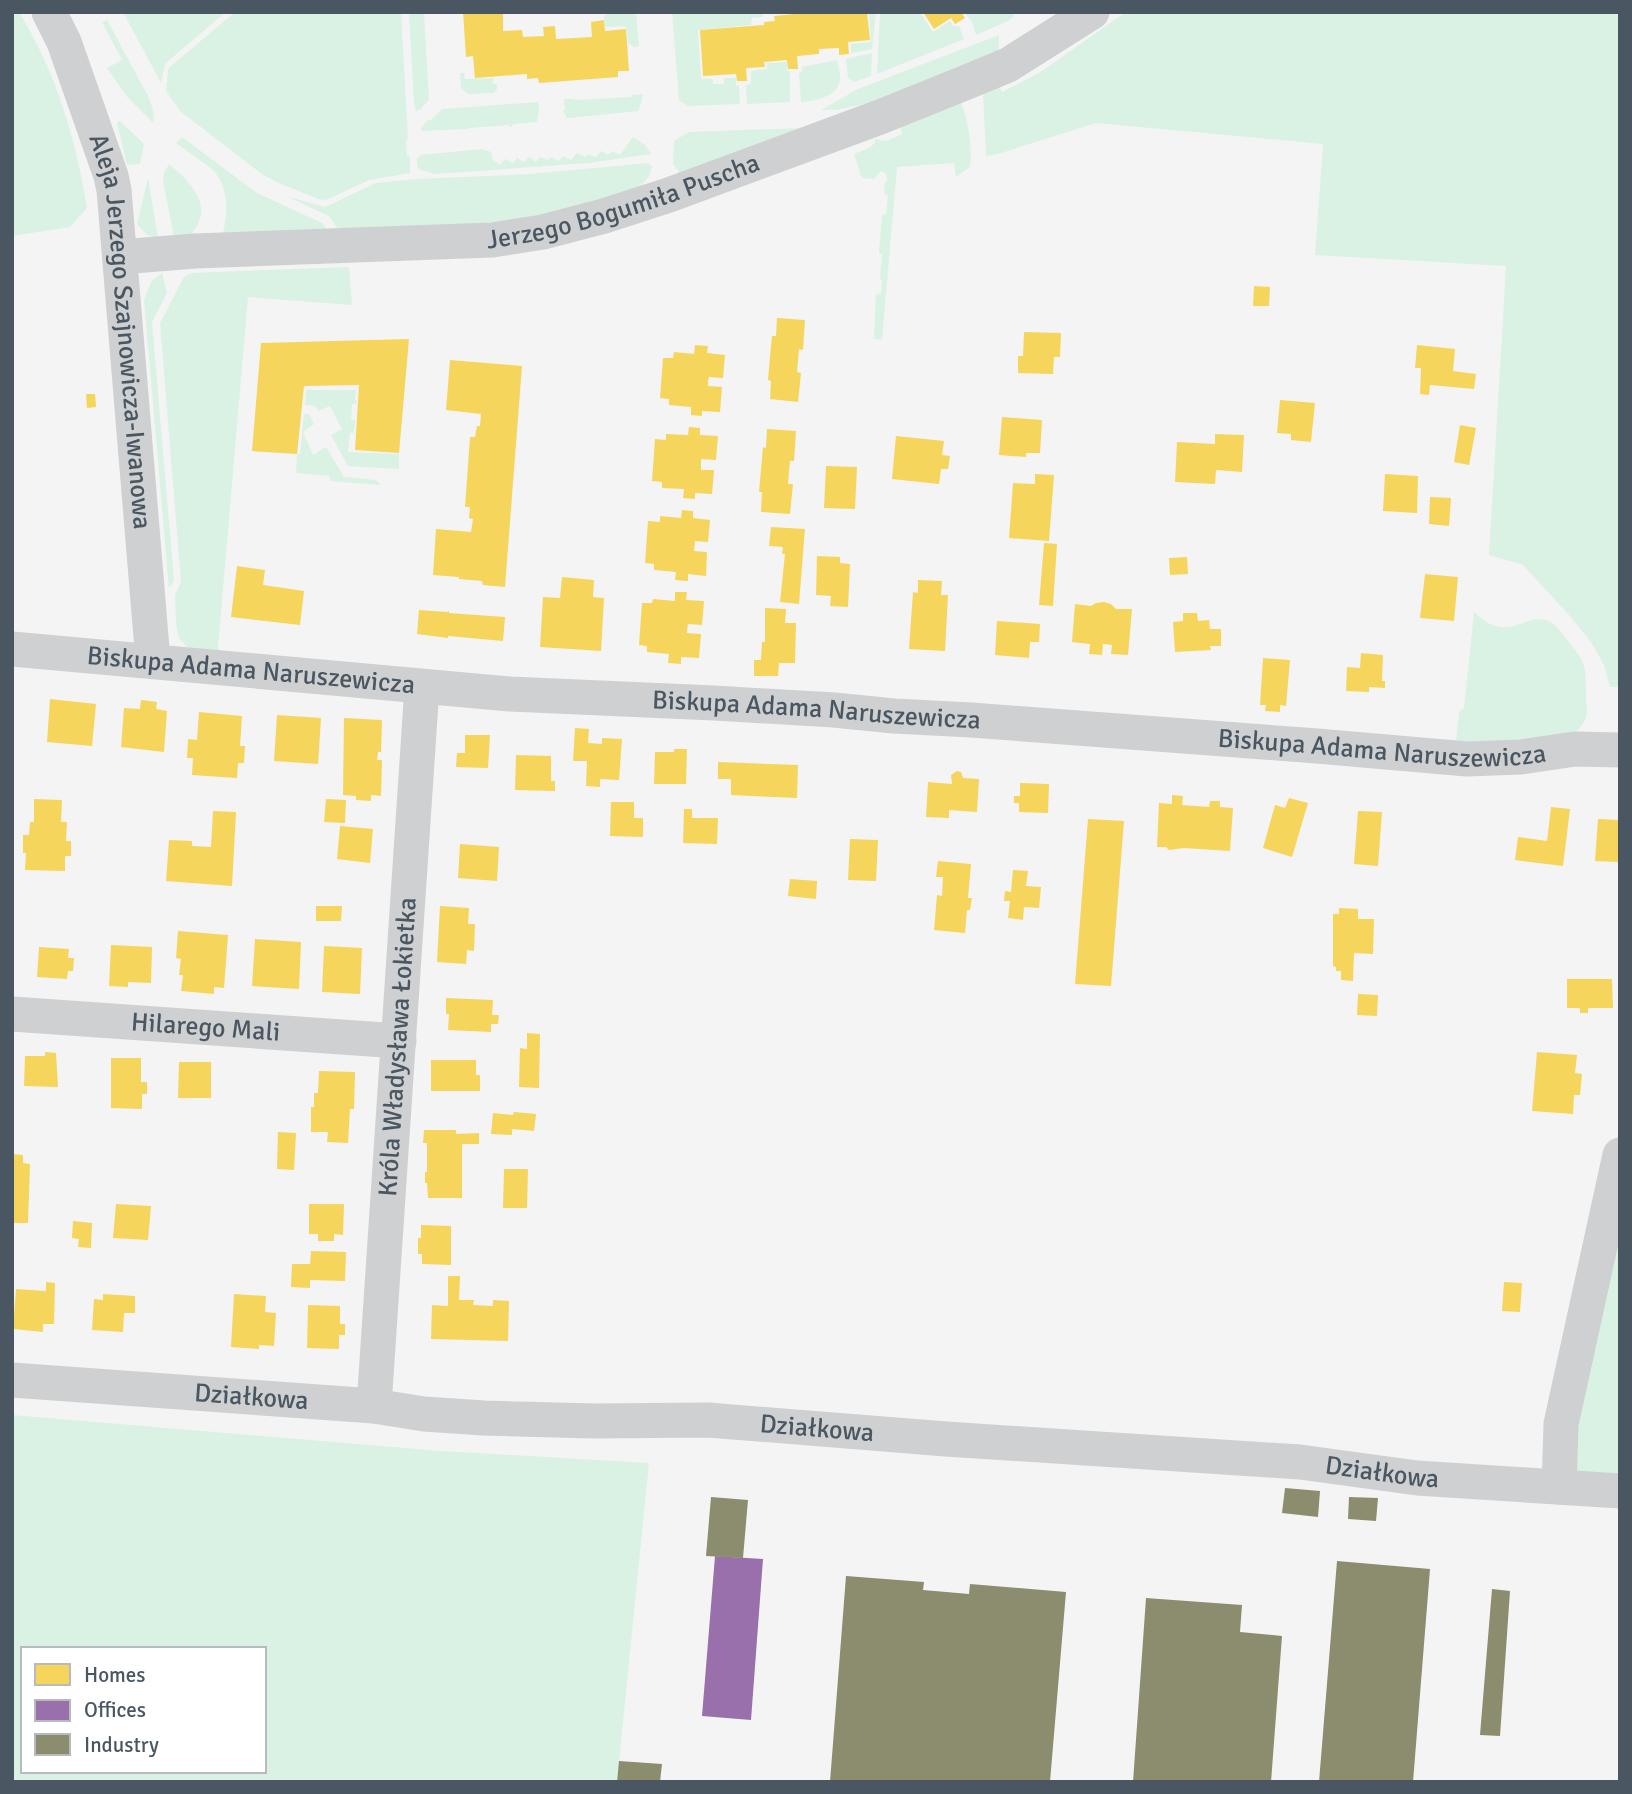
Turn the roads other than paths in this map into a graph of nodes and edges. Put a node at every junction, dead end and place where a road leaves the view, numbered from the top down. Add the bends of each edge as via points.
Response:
1 (49, 12) edge
2 (1092, 12) edge
3 (120, 257) junction
4 (12, 649) edge
5 (153, 661) junction
6 (422, 687) junction
7 (1620, 750) edge
8 (12, 1014) edge
9 (399, 1041) junction
10 (1620, 1155) edge
11 (12, 1380) edge
12 (374, 1406) junction
13 (1559, 1488) junction
14 (1620, 1491) edge

1 - 3 street, Aleja Jerzego Szajnowicza-Iwanowa via 111,176
2 - 3 street, Jerzego Bogumiła Puscha via 1008,65 892,112 669,195 543,232 492,240
3 - 5 street, Aleja Jerzego Szajnowicza-Iwanowa
4 - 5 street, Biskupa Adama Naruszewicza
5 - 6 street, Biskupa Adama Naruszewicza
6 - 7 street, Biskupa Adama Naruszewicza via 834,710 1467,759 1575,749
6 - 9 street, Króla Władysława Łokietka
8 - 9 street, Hilarego Mali
9 - 12 street, Króla Władysława Łokietka
10 - 13 street via 1561,1424
11 - 12 street, Działkowa
12 - 13 street, Działkowa via 484,1418 708,1420 1287,1461 1418,1478
13 - 14 street, Działkowa

